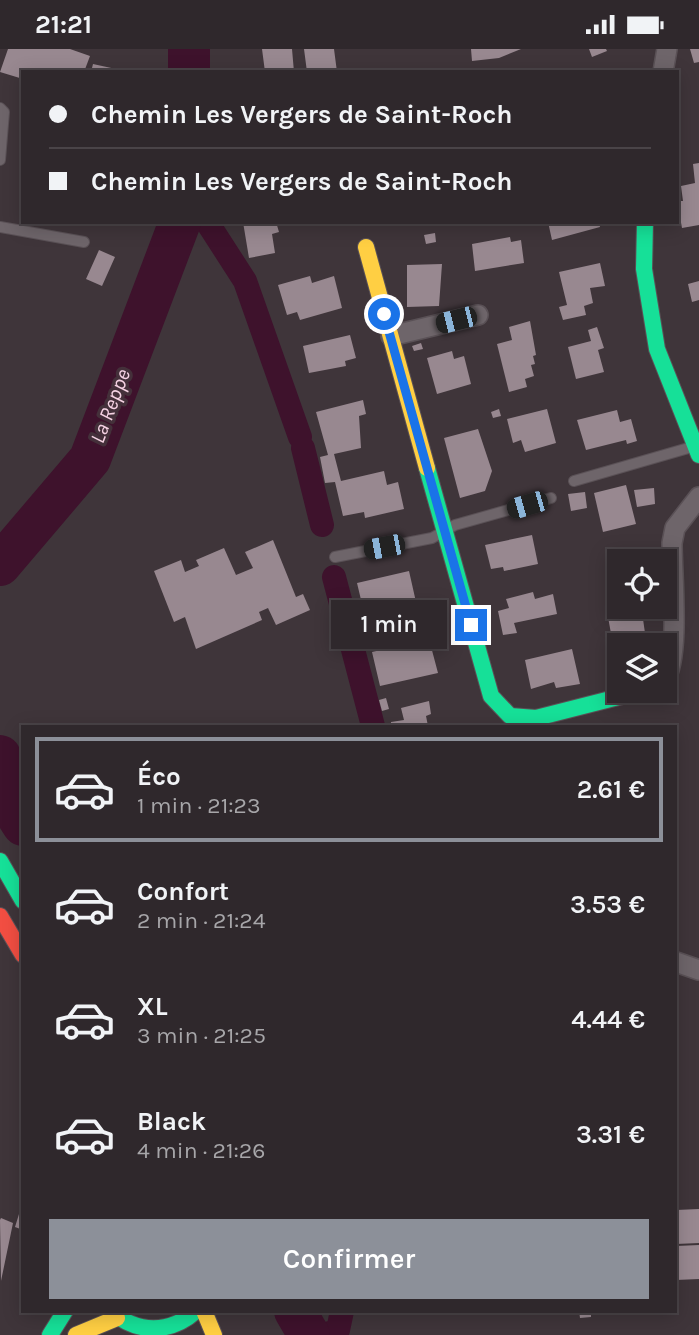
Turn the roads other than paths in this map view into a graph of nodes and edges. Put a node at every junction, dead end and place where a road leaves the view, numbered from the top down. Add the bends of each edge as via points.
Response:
1 (667, 49) edge
2 (663, 70) edge
3 (0, 108) edge
4 (0, 160) edge
5 (645, 224) edge
6 (0, 227) edge
7 (84, 242) dead end
8 (366, 247) dead end
9 (478, 315) dead end
10 (391, 336) junction
11 (697, 451) edge
12 (574, 481) dead end
13 (699, 497) edge
14 (551, 498) dead end
15 (444, 532) junction
16 (335, 557) dead end
17 (673, 633) edge
18 (607, 700) edge
19 (0, 861) edge
20 (21, 898) edge
21 (0, 916) edge
22 (21, 952) edge
23 (677, 962) edge
24 (699, 970) edge
25 (64, 1313) edge
26 (194, 1313) edge
27 (205, 1313) edge
28 (114, 1314) edge
29 (153, 1334) edge
30 (50, 1335) edge
31 (76, 1335) edge
32 (214, 1335) edge

1 - 2 street
3 - 4 lane via 4,112
5 - 11 street via 643,269 657,349
6 - 7 lane
8 - 10 street
9 - 10 street
10 - 15 street
11 - 12 lane
13 - 17 street via 684,513 673,536
14 - 15 lane
15 - 16 lane
15 - 18 street via 491,695 510,716 536,718
19 - 20 street
21 - 22 street
23 - 24 street
25 - 30 street
26 - 29 street via 182,1325
27 - 32 street
28 - 29 street via 127,1326
28 - 31 street

